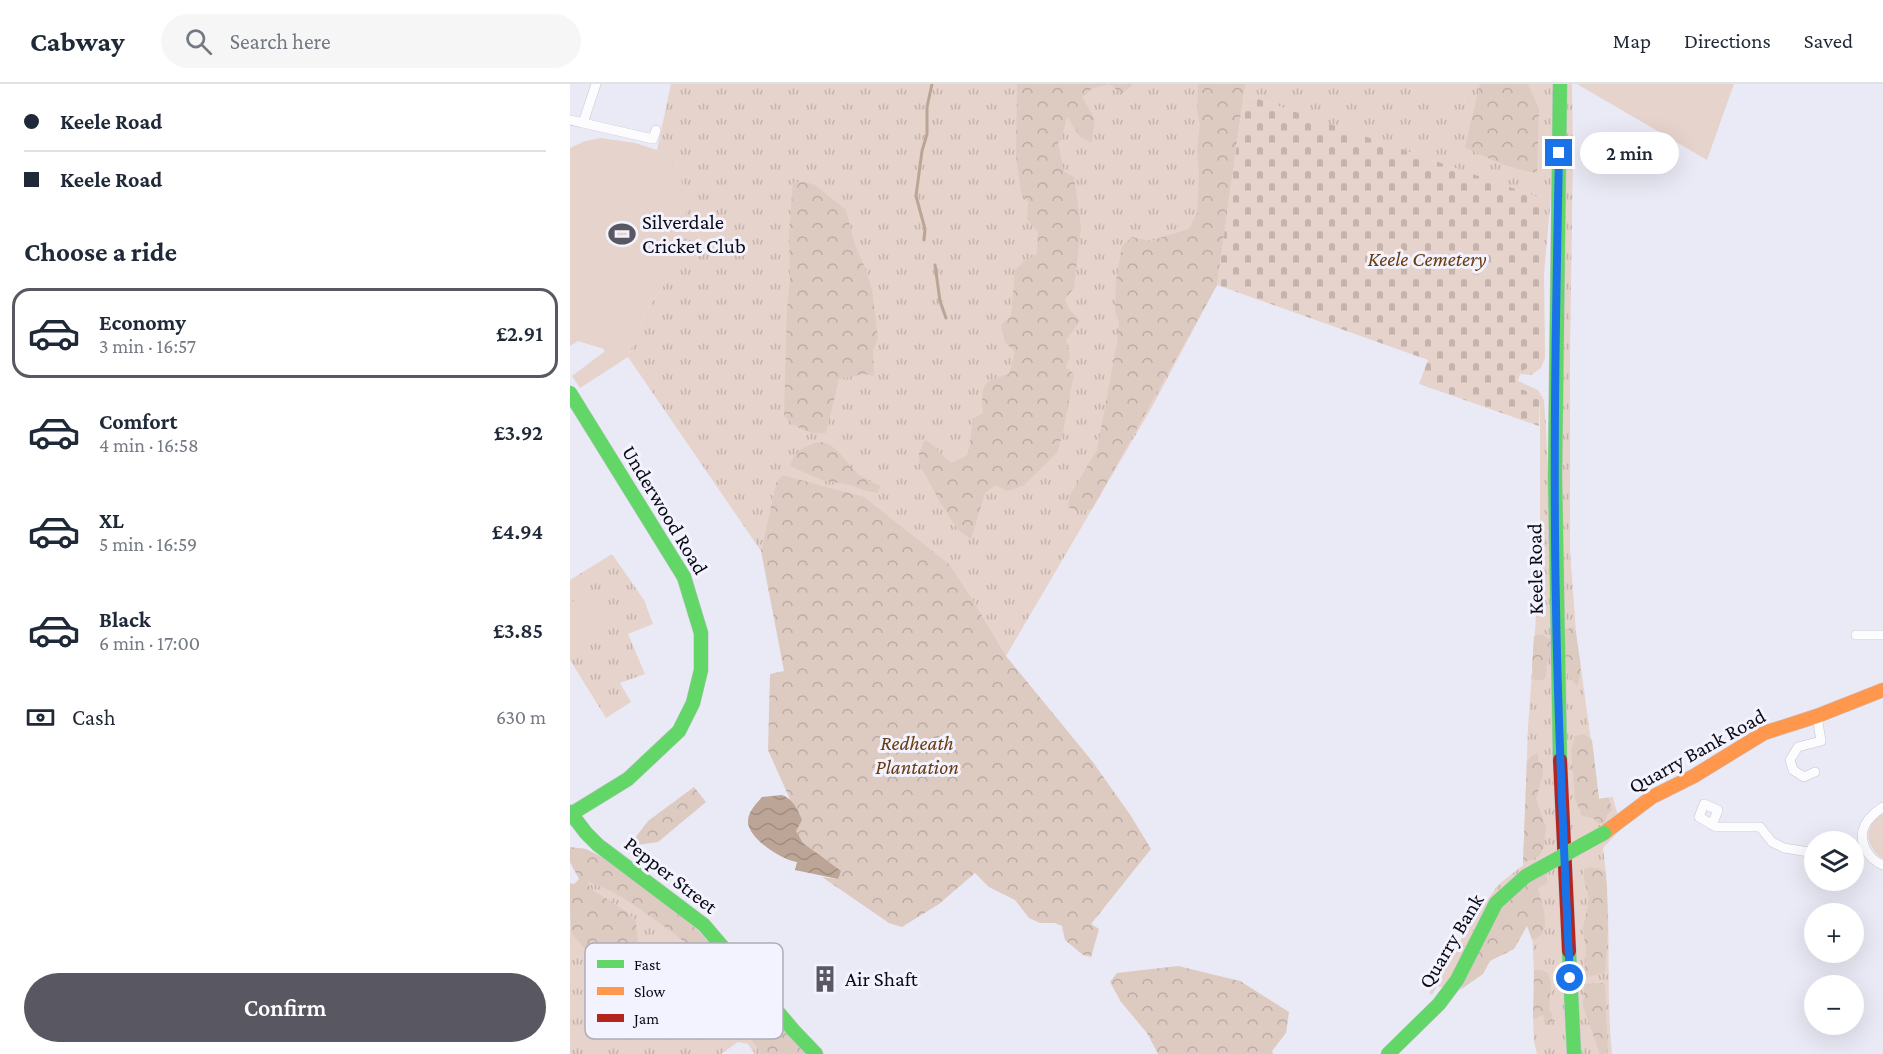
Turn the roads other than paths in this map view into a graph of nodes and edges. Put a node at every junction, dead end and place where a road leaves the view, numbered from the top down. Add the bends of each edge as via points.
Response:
1 (596, 84) edge
2 (1560, 84) edge
3 (570, 120) edge
4 (583, 123) junction
5 (656, 130) dead end
6 (570, 393) edge
7 (1856, 635) dead end
8 (1883, 635) edge
9 (1883, 690) edge
10 (1817, 716) junction
11 (1815, 772) dead end
12 (1883, 807) edge
13 (571, 813) edge
14 (1712, 825) dead end
15 (1863, 831) edge
16 (1864, 849) edge
17 (1804, 851) edge
18 (1883, 865) edge
19 (1526, 876) joint
20 (720, 943) edge
21 (783, 1016) edge
22 (816, 1054) edge
23 (1388, 1054) edge
24 (1574, 1054) edge

1 - 4 street
2 - 24 main road, Keele Road via 1556,608
3 - 4 street
4 - 5 street via 653,139
6 - 13 main road, Underwood Road via 684,577 701,633 701,670 693,703 679,731 628,779
7 - 8 street
9 - 10 main road, Quarry Bank Road
10 - 11 street via 1821,741 1798,747 1790,760 1793,770 1804,777
10 - 19 main road, Quarry Bank Road, bridge via 1764,733 1652,797 1604,833
12 - 15 street
13 - 20 main road, Pepper Street via 598,844 704,925
14 - 17 street via 1760,827 1772,842
16 - 18 street
19 - 23 main road, Quarry Bank via 1496,903 1457,980 1439,1004
21 - 22 main road, Pepper Street

